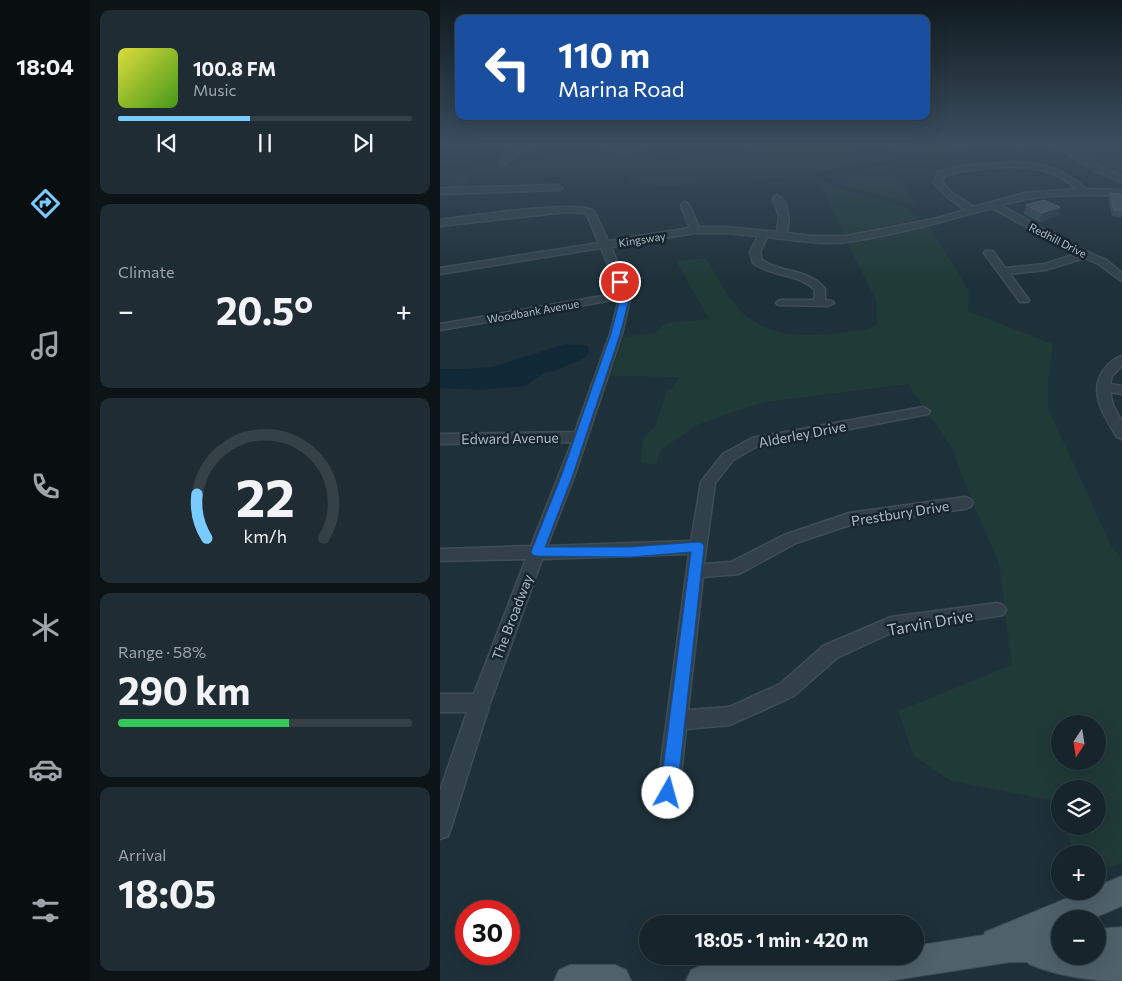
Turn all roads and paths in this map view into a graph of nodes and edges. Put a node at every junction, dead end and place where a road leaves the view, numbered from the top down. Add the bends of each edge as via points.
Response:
1 (946, 192) edge
2 (1070, 192) edge
3 (777, 198) dead end
4 (992, 204) junction
5 (685, 205) dead end
6 (973, 211) junction
7 (440, 223) edge
8 (695, 230) junction
9 (764, 234) junction
10 (781, 235) junction
11 (605, 245) junction
12 (989, 253) dead end
13 (1086, 254) junction
14 (440, 271) edge
15 (1002, 271) junction
16 (1122, 278) edge
17 (626, 295) junction
18 (1024, 300) dead end
19 (782, 303) dead end
20 (440, 327) edge
21 (1122, 360) edge
22 (1103, 387) junction
23 (1122, 390) edge
24 (923, 411) dead end
25 (1122, 434) edge
26 (580, 437) junction
27 (440, 439) edge
28 (965, 503) dead end
29 (698, 546) junction
30 (537, 552) junction
31 (440, 555) edge
32 (695, 570) junction
33 (997, 610) dead end
34 (440, 703) edge
35 (480, 703) junction
36 (677, 720) junction
37 (668, 793) dead end
38 (440, 828) edge
39 (1122, 891) edge
40 (1122, 942) edge
41 (1106, 943) edge
42 (1051, 945) edge
43 (1010, 947) junction
44 (978, 950) junction
45 (1122, 973) edge
46 (570, 981) edge
47 (615, 981) edge
48 (702, 981) edge

1 - 6 street
2 - 4 street, Kingsway via 1034,194
3 - 10 street via 785,218
4 - 6 street, Kingsway
4 - 13 street, Redhill Drive
5 - 8 street
6 - 10 street, Kingsway via 846,239
7 - 11 street via 577,209 589,211
8 - 9 street, Kingsway
8 - 11 street, Kingsway
9 - 10 street, Kingsway
9 - 19 street via 754,252 757,261 768,268 808,278 820,289 824,303
11 - 14 street, Kingsway
11 - 17 street
12 - 15 street
13 - 15 street via 1039,269
13 - 16 street, Redhill Drive
15 - 18 street
17 - 20 street, Woodbank Avenue
17 - 26 street, The Broadway via 616,334
21 - 22 street via 1110,367
22 - 23 street
22 - 25 street via 1107,408
24 - 29 street, Alderley Drive via 752,443 728,457 708,482
26 - 27 street, Edward Avenue
26 - 30 street, The Broadway
28 - 32 street, Prestbury Drive via 849,519 790,539 733,569
29 - 30 street via 630,552
29 - 32 street, Alderley Drive
30 - 31 street
30 - 35 street, The Broadway
32 - 36 street, Alderley Drive
33 - 36 street, Tarvin Drive via 891,625 830,652 788,690 730,716
34 - 35 street
35 - 38 street, The Broadway
36 - 37 street, Alderley Drive
39 - 44 main road
40 - 41 main road
42 - 43 main road
43 - 44 main road
43 - 45 main road via 1099,965
44 - 48 main road via 870,968
46 - 47 main road

